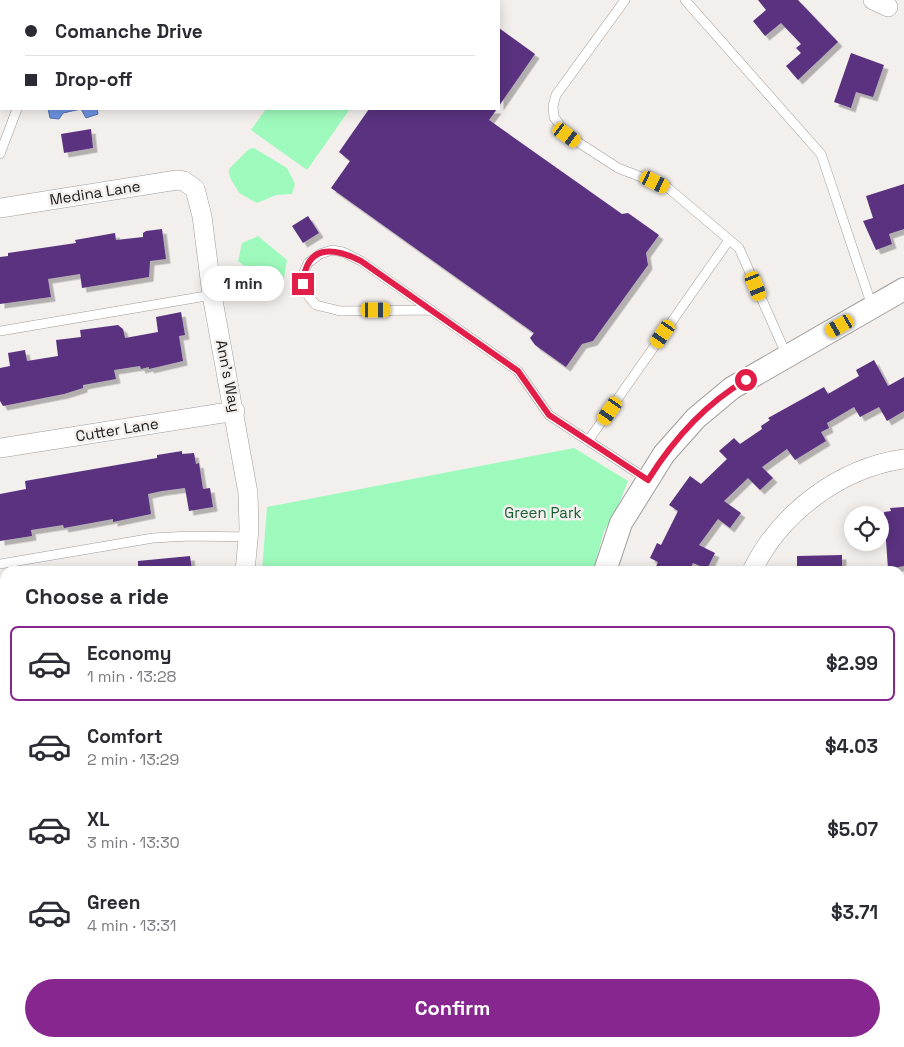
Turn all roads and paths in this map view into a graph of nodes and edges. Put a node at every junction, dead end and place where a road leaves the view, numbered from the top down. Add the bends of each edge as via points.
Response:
1 (625, 0) edge
2 (685, 0) edge
3 (17, 110) edge
4 (0, 154) edge
5 (190, 184) joint
6 (0, 208) edge
7 (729, 240) junction
8 (904, 289) edge
9 (212, 295) junction
10 (872, 307) junction
11 (431, 310) junction
12 (0, 330) edge
13 (787, 356) junction
14 (235, 411) junction
15 (588, 442) junction
16 (0, 448) edge
17 (904, 459) edge
18 (648, 480) junction
19 (248, 537) junction
20 (0, 564) edge
21 (245, 566) edge
22 (607, 566) edge
23 (755, 566) edge

1 - 7 lane via 556,95 554,117 559,127 576,142 618,168 667,187
2 - 10 lane via 821,154
3 - 4 lane
5 - 6 street, Medina Lane via 176,180
5 - 9 street, Ann's Way via 198,196
7 - 13 lane via 740,248
7 - 15 lane
8 - 10 street
9 - 12 lane
9 - 14 street, Ann's Way
10 - 13 street
11 - 11 lane via 343,252 332,250 320,254 308,263 304,272 303,284 309,297 326,309
11 - 15 lane via 518,371 549,415
13 - 18 street via 732,388 696,418 664,454
14 - 16 street, Cutter Lane
14 - 19 street, Ann's Way via 248,493
15 - 18 lane
17 - 23 street via 861,470 819,493 778,530
18 - 22 street via 621,523
19 - 20 lane via 153,538
19 - 21 street, Ann's Way

